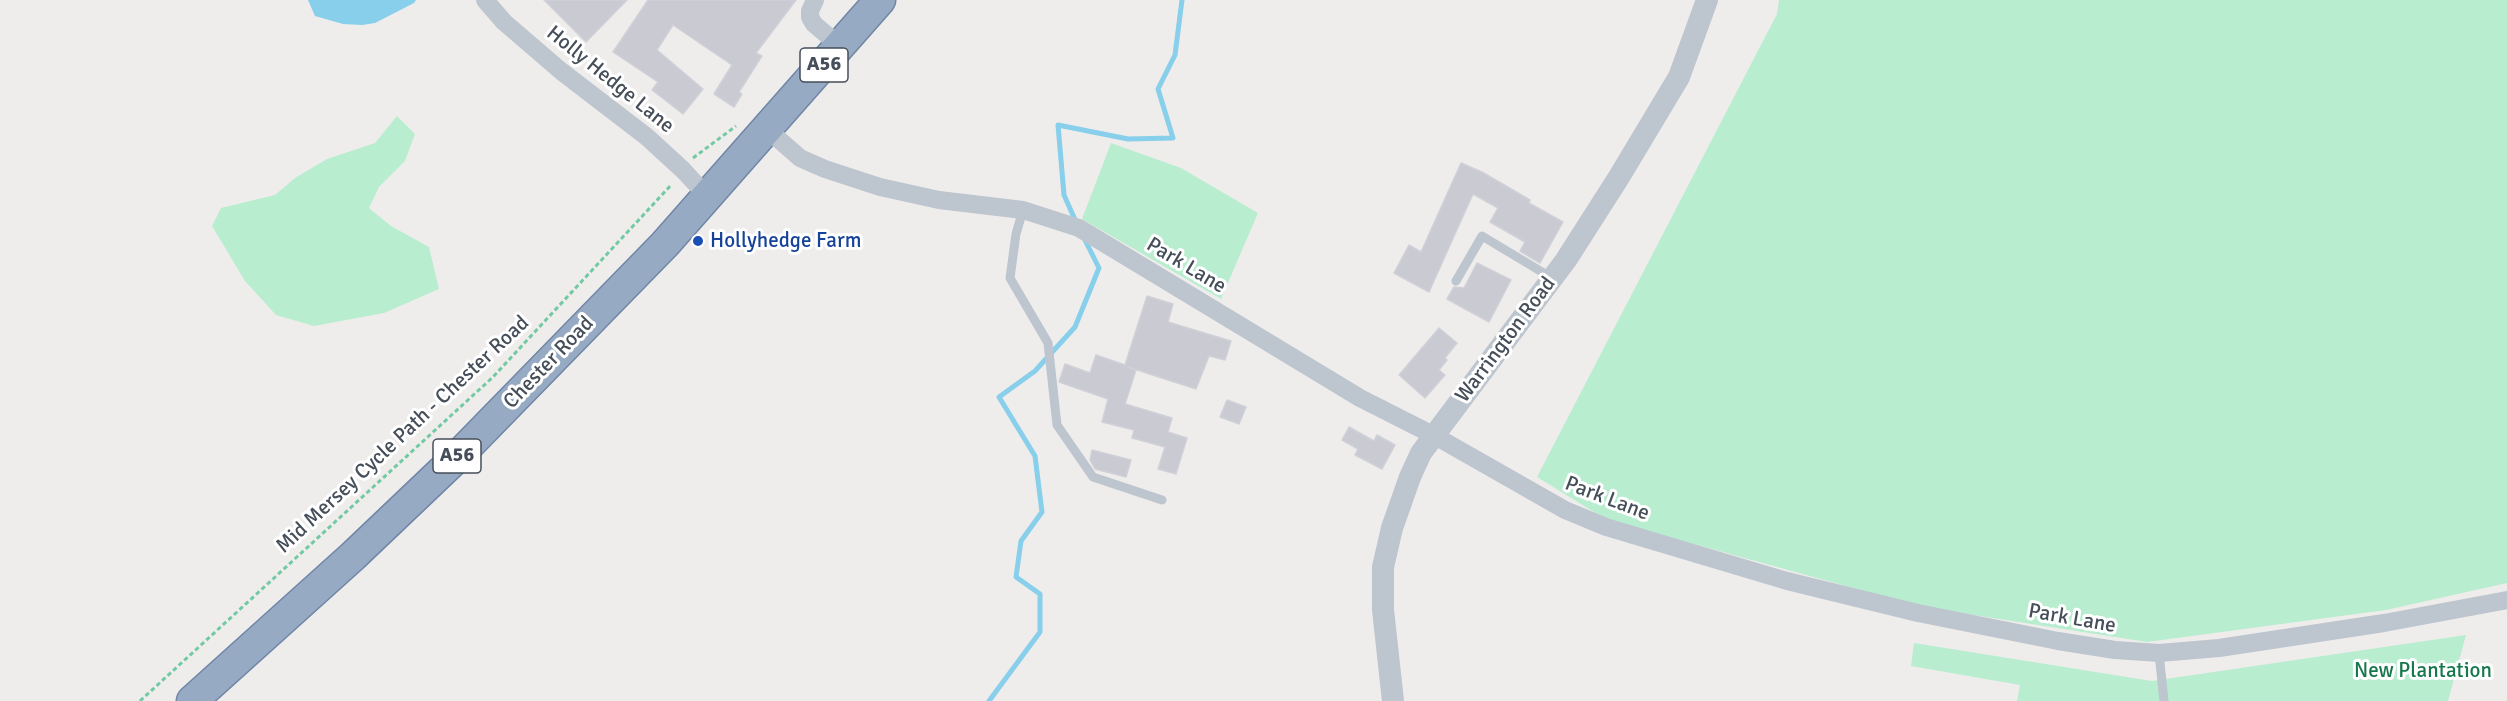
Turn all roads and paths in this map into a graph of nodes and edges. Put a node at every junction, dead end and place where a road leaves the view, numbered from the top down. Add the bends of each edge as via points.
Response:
1 (485, 0) edge
2 (815, 0) edge
3 (880, 0) edge
4 (1707, 0) edge
5 (840, 46) junction
6 (767, 129) junction
7 (675, 180) dead end
8 (707, 196) junction
9 (1023, 210) junction
10 (1552, 278) junction
11 (1456, 280) dead end
12 (1435, 436) junction
13 (1162, 500) dead end
14 (2507, 600) edge
15 (2159, 653) junction
16 (140, 701) edge
17 (192, 701) edge
18 (1394, 701) edge
19 (2164, 701) edge

1 - 8 street, Holly Hedge Lane via 504,22 561,71 647,137
2 - 5 street via 810,17
3 - 5 highway, Chester Road / A56
4 - 10 street, Warrington Road via 1679,77
5 - 6 highway, Chester Road / A56
6 - 8 highway, Chester Road / A56
6 - 9 street, Park Lane via 800,158 880,187 939,200
7 - 16 path, Mid Mersey Cycle Path - Chester Road via 493,377
8 - 17 highway, Chester Road / A56 via 456,458
9 - 12 street, Park Lane via 1079,228 1360,398
9 - 13 lane via 1011,278 1048,343 1057,425 1093,477
10 - 11 lane via 1482,236
10 - 12 street, Warrington Road
12 - 15 street, Park Lane via 1565,510 1606,527 1787,581 1918,613 2058,641
12 - 18 street, Warrington Road via 1421,453 1410,477 1383,567 1383,610
14 - 15 street, Park Lane via 2230,646
15 - 19 lane

